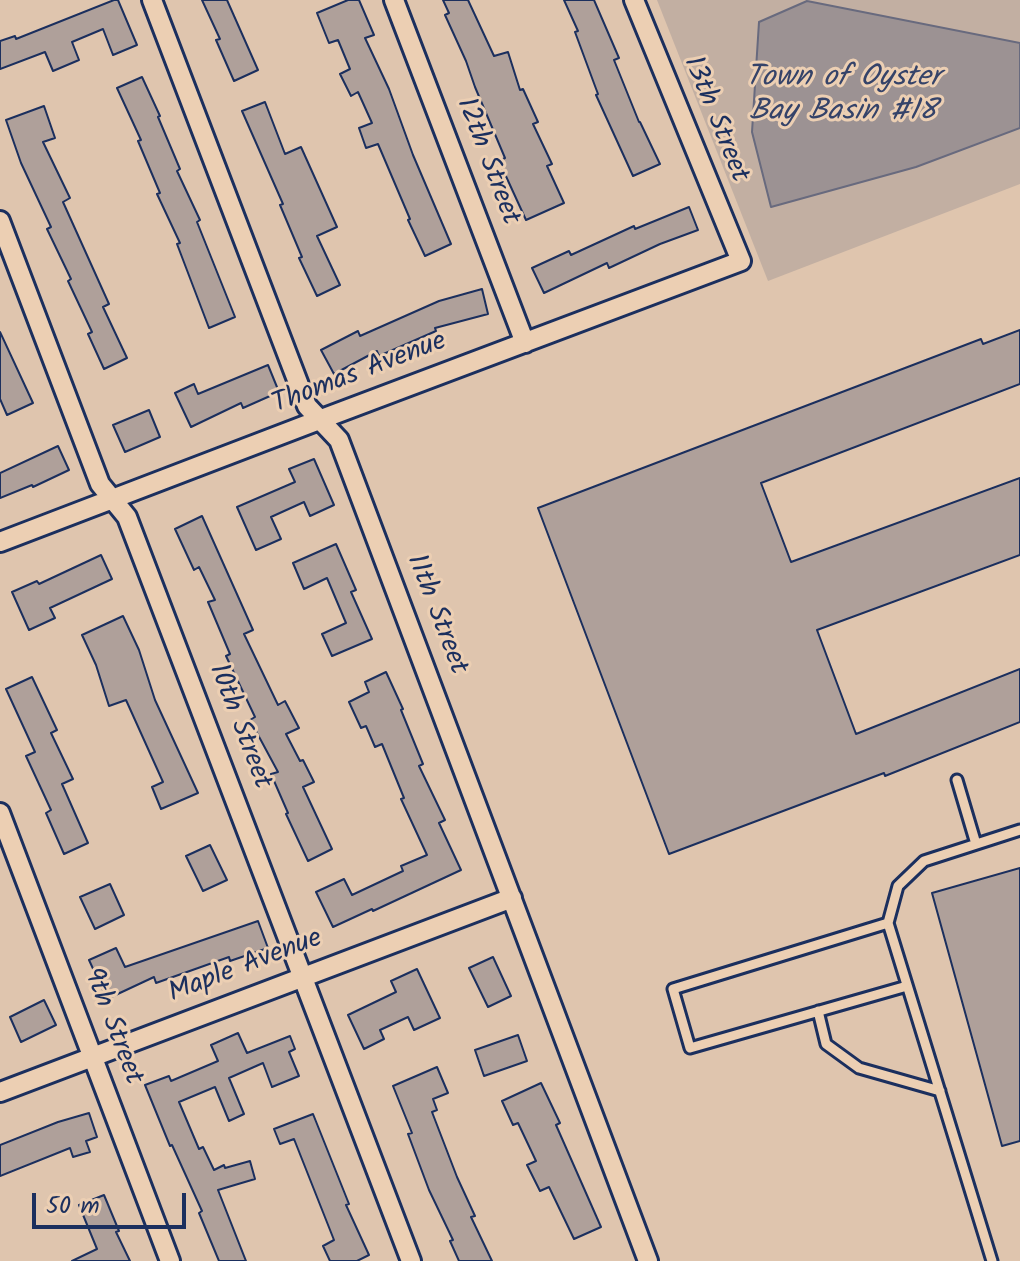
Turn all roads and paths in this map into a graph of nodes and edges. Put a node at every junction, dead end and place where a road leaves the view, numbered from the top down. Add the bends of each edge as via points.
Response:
1 (152, 0) edge
2 (394, 0) edge
3 (634, 0) edge
4 (0, 221) edge
5 (741, 261) joint
6 (525, 343) junction
7 (319, 420) junction
8 (112, 500) junction
9 (0, 542) edge
10 (957, 780) dead end
11 (0, 813) edge
12 (1020, 830) edge
13 (976, 844) junction
14 (512, 898) junction
15 (888, 923) junction
16 (303, 976) junction
17 (907, 986) junction
18 (818, 1011) junction
19 (92, 1056) junction
20 (940, 1091) junction
21 (0, 1092) edge
22 (170, 1261) edge
23 (411, 1261) edge
24 (648, 1261) edge
25 (992, 1261) edge

1 - 7 street, 11th Street via 307,406
2 - 6 street, 12th Street
3 - 5 street, 13th Street
4 - 8 street, 10th Street via 100,484
5 - 6 street, Thomas Avenue
6 - 7 street, Thomas Avenue
7 - 8 street, Thomas Avenue
7 - 14 street, 11th Street via 339,440
8 - 9 street, Thomas Avenue
8 - 16 street, 10th Street via 127,517
10 - 13 lane
11 - 19 street, 9th Street
12 - 13 lane
13 - 15 lane via 924,861 898,886
14 - 16 street, Maple Avenue
14 - 24 street, 11th Street
15 - 17 lane
15 - 18 lane via 673,989 690,1048
16 - 19 street, Maple Avenue
16 - 23 street, 10th Street
17 - 18 lane
17 - 20 lane
18 - 20 lane via 826,1044 859,1068
19 - 21 street, Maple Avenue
19 - 22 street, 9th Street
20 - 25 lane

